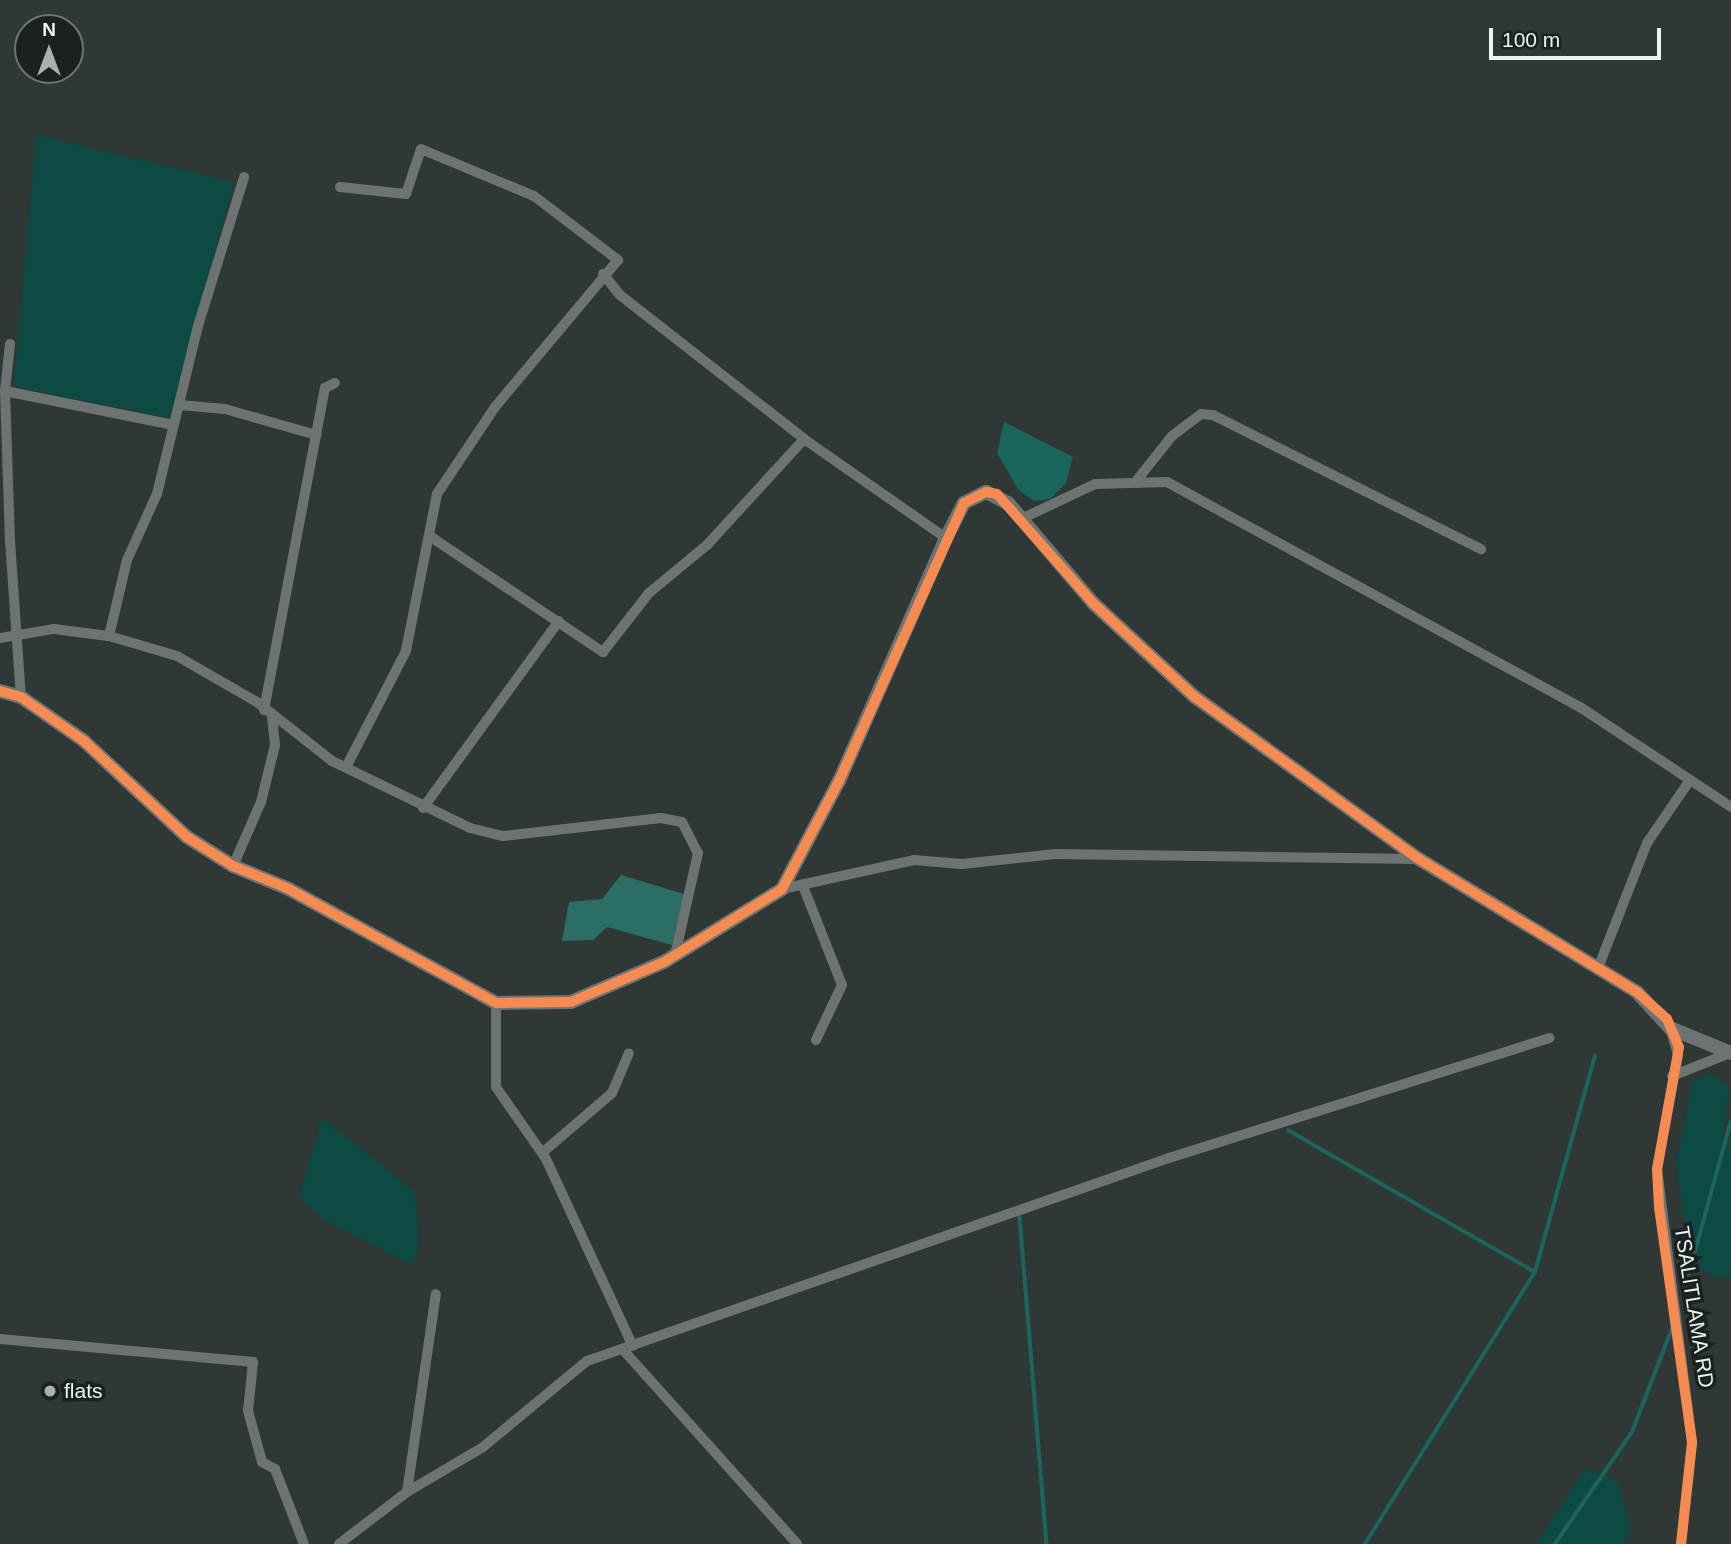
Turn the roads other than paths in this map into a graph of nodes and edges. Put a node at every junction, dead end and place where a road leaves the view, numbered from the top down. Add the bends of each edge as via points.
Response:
1 (244, 177) dead end
2 (340, 187) dead end
3 (603, 274) junction
4 (10, 344) dead end
5 (335, 383) dead end
6 (5, 391) junction
7 (179, 405) junction
8 (174, 425) junction
9 (316, 435) junction
10 (804, 439) junction
11 (1137, 480) junction
12 (1021, 519) junction
13 (431, 537) junction
14 (946, 538) junction
15 (1481, 549) dead end
16 (559, 621) junction
17 (21, 634) junction
18 (108, 636) junction
19 (0, 638) edge
20 (0, 691) edge
21 (21, 697) junction
22 (268, 713) junction
23 (346, 767) junction
24 (1690, 780) junction
25 (1731, 807) edge
26 (424, 808) junction
27 (1419, 859) junction
28 (233, 866) junction
29 (803, 886) junction
30 (782, 889) junction
31 (675, 955) junction
32 (1598, 968) junction
33 (496, 1003) junction
34 (1550, 1038) dead end
35 (816, 1040) dead end
36 (1687, 1046) junction
37 (629, 1053) dead end
38 (1731, 1053) edge
39 (1694, 1064) junction
40 (1672, 1076) junction
41 (542, 1153) junction
42 (436, 1294) dead end
43 (0, 1339) edge
44 (629, 1349) junction
45 (407, 1492) junction
46 (304, 1544) edge
47 (339, 1544) edge
48 (797, 1544) edge
49 (1681, 1544) edge

1 - 7 street
2 - 3 street via 405,194 421,149 534,196 618,260
3 - 10 street via 620,295
3 - 13 street via 495,407 437,494 427,524
4 - 6 street
5 - 9 street via 325,387
6 - 8 street
6 - 17 street via 9,541
7 - 8 street
7 - 9 street via 225,409
8 - 18 street via 157,494 127,560
9 - 22 street
10 - 14 street
10 - 16 street via 707,545 649,593 603,652
11 - 12 street via 1095,484
11 - 15 street via 1172,436 1201,414 1213,415
11 - 24 street via 1192,493 1580,706
12 - 14 street via 997,494 986,492 964,503
12 - 27 street via 1093,603 1195,697
13 - 16 street
13 - 23 street via 406,651
14 - 30 street via 839,781
16 - 26 street
17 - 18 street via 54,629
17 - 19 street
17 - 21 street
18 - 22 street via 177,656
20 - 21 street
21 - 28 street via 84,741 187,837
22 - 23 street
22 - 28 street via 275,745 261,802
23 - 26 street
24 - 25 street
24 - 32 street via 1647,843
26 - 31 street via 503,836 661,818 682,822 698,853
27 - 29 street via 1055,854 962,864 914,860
27 - 32 street
28 - 33 street via 287,888
29 - 30 street
29 - 35 street via 842,985
30 - 31 street
31 - 33 street via 571,1002
32 - 36 street via 1653,1004
33 - 41 street via 496,1087
34 - 44 street via 1168,1158
36 - 38 street
36 - 39 street
36 - 39 street
36 - 40 street, TSALITLAMA RD
37 - 41 street via 612,1093
38 - 39 street
39 - 40 street
40 - 49 street, TSALITLAMA RD via 1657,1169 1690,1409
41 - 44 street
42 - 45 street
43 - 46 street via 253,1362 248,1412 261,1462 275,1469
44 - 45 street via 587,1361 483,1447
44 - 48 street
45 - 47 street

